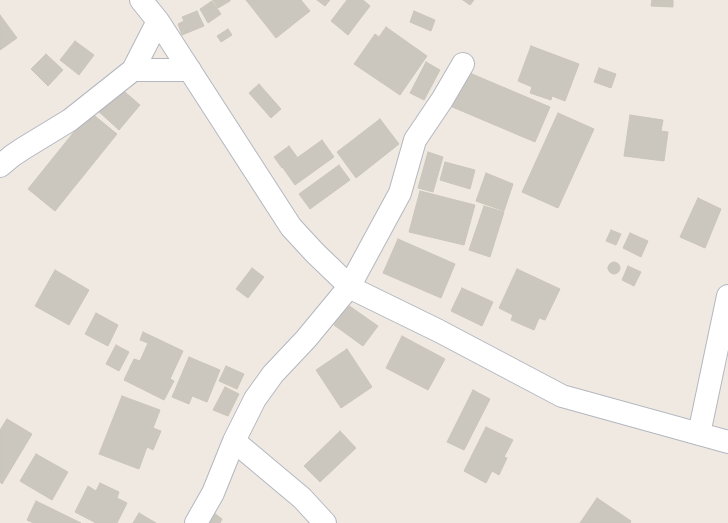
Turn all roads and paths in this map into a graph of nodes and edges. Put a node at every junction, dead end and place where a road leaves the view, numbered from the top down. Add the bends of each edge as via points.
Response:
1 (141, 0) edge
2 (158, 21) junction
3 (462, 64) dead end
4 (133, 70) junction
5 (190, 70) junction
6 (4, 158) edge
7 (349, 288) junction
8 (728, 296) edge
9 (700, 434) junction
10 (234, 441) junction
11 (728, 442) edge
12 (196, 523) edge
13 (325, 523) edge

1 - 2 street
2 - 4 street
2 - 5 street
3 - 7 street via 415,140 400,193
4 - 5 street
4 - 6 street via 70,120
5 - 7 street via 291,227
7 - 9 street via 439,331 562,396
7 - 10 street via 273,374 255,399
8 - 9 street
9 - 11 street
10 - 12 street via 213,494
10 - 13 street via 302,498

